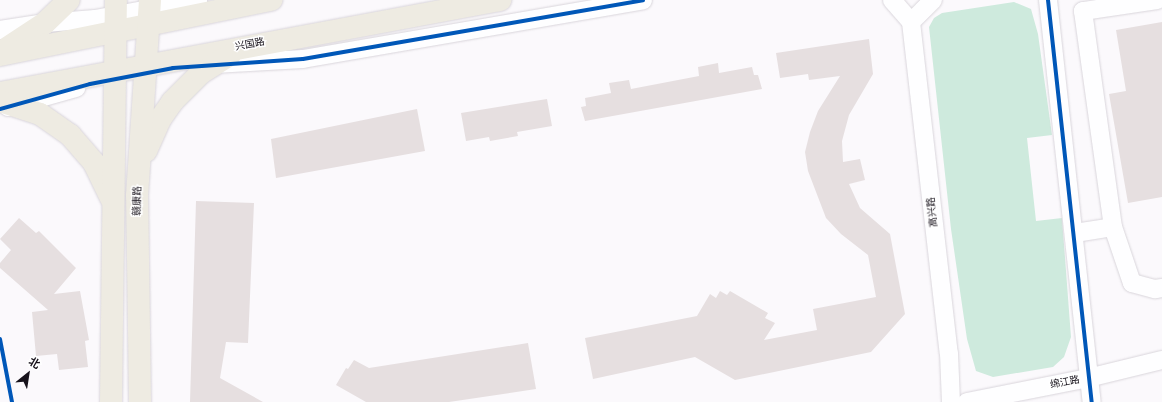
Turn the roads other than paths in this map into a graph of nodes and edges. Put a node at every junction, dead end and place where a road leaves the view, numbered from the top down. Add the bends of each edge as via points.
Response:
1 (69, 0) edge
2 (198, 0) edge
3 (270, 0) edge
4 (500, 0) edge
5 (643, 0) edge
6 (892, 0) edge
7 (933, 0) edge
8 (1048, 0) edge
9 (1157, 0) edge
10 (150, 12) edge
11 (115, 16) edge
12 (911, 22) junction
13 (45, 23) junction
14 (0, 30) edge
15 (275, 40) junction
16 (0, 52) edge
17 (0, 55) edge
18 (214, 64) junction
19 (147, 70) junction
20 (114, 77) junction
21 (4, 102) edge
22 (138, 196) junction
23 (115, 213) junction
24 (1113, 227) junction
25 (1075, 233) junction
26 (1162, 288) edge
27 (1162, 360) edge
28 (1088, 378) junction
29 (111, 402) edge
30 (140, 402) edge
31 (951, 402) edge
32 (967, 402) edge
33 (1092, 402) edge

1 - 13 main road
2 - 10 street
3 - 10 main road
4 - 15 main road, 兴国路
5 - 18 street via 303,59
6 - 12 street
7 - 12 street
8 - 25 street
9 - 24 street via 1083,11
10 - 11 main road
10 - 19 main road, 赣康路
11 - 13 street
11 - 17 main road
11 - 20 main road
12 - 31 street, 高兴路 via 948,345
13 - 14 street
13 - 16 main road
15 - 18 main road via 236,52
15 - 19 main road, 兴国路
18 - 19 street
18 - 22 main road via 186,86 161,118 144,156
19 - 20 main road, 兴国路
19 - 22 main road, 赣康路
20 - 21 main road, 兴国路
20 - 23 main road
21 - 23 main road via 56,124 83,148 103,178
22 - 30 main road, 赣康路
23 - 29 main road
24 - 25 street
24 - 26 street via 1132,283 1155,289
25 - 28 street
27 - 28 street, 绵江路
28 - 32 street, 绵江路
28 - 33 street

